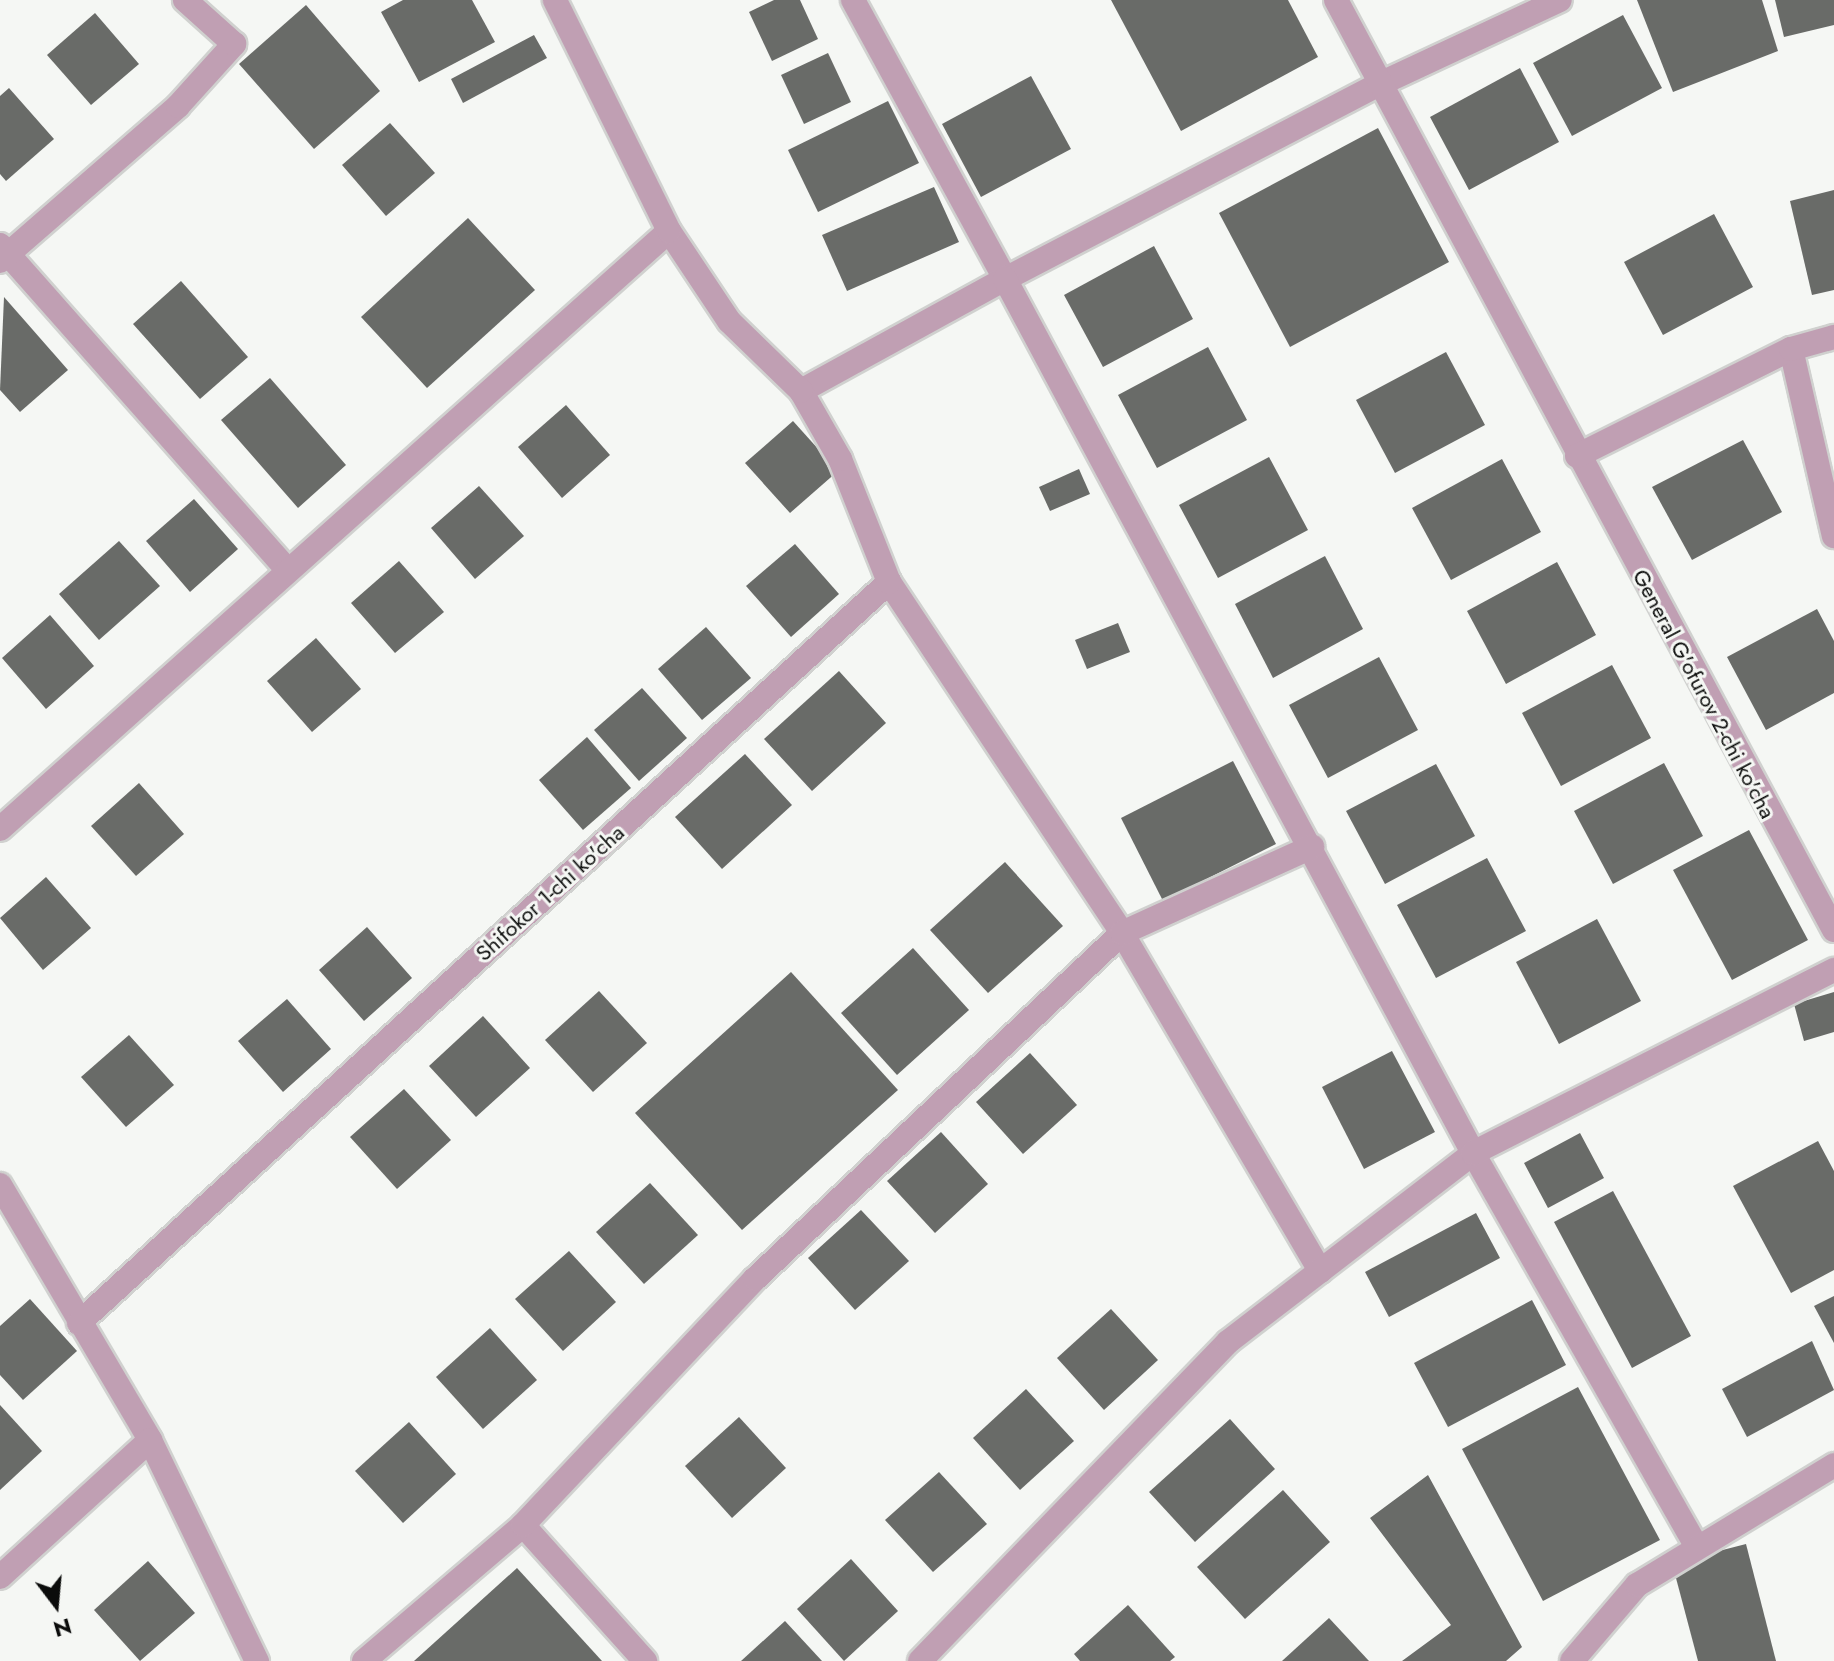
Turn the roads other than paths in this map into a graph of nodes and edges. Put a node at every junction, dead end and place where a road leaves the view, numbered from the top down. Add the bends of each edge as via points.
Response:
1 (185, 0) edge
2 (555, 0) edge
3 (853, 0) edge
4 (1336, 0) edge
5 (1560, 0) edge
6 (1382, 83) junction
7 (669, 231) junction
8 (3, 253) edge
9 (1005, 279) junction
10 (1834, 337) edge
11 (1791, 349) junction
12 (801, 391) junction
13 (1577, 456) junction
14 (1834, 536) edge
15 (287, 569) junction
16 (889, 582) junction
17 (0, 829) edge
18 (1312, 847) junction
19 (1834, 930) edge
20 (1122, 933) junction
21 (1834, 970) edge
22 (1473, 1153) junction
23 (0, 1185) edge
24 (1320, 1271) junction
25 (79, 1323) junction
26 (150, 1440) junction
27 (1834, 1465) edge
28 (523, 1525) junction
29 (1696, 1546) junction
30 (0, 1577) edge
31 (257, 1661) edge
32 (364, 1661) edge
33 (645, 1661) edge
34 (920, 1661) edge
35 (1572, 1661) edge

1 - 8 street via 234,44 178,106
2 - 7 street
3 - 9 street
4 - 6 street, General G'ofurov 2-chi ko'cha
5 - 6 street
6 - 9 street
6 - 13 street, General G'ofurov 2-chi ko'cha
7 - 12 street via 729,321
7 - 15 street
8 - 15 street
9 - 12 street
9 - 18 street
10 - 11 street
11 - 13 street
11 - 14 street
12 - 16 street via 840,459
13 - 19 street, General G'ofurov 2-chi ko'cha
15 - 17 street
16 - 20 street
16 - 25 street, Shifokor 1-chi ko'cha
18 - 20 street
18 - 22 street
20 - 24 street
20 - 28 street via 755,1279
21 - 22 street
22 - 24 street
22 - 29 street
23 - 25 street
24 - 34 street via 1228,1342
25 - 26 street
26 - 30 street
26 - 31 street
27 - 29 street
28 - 32 street
28 - 33 street
29 - 35 street via 1637,1585

